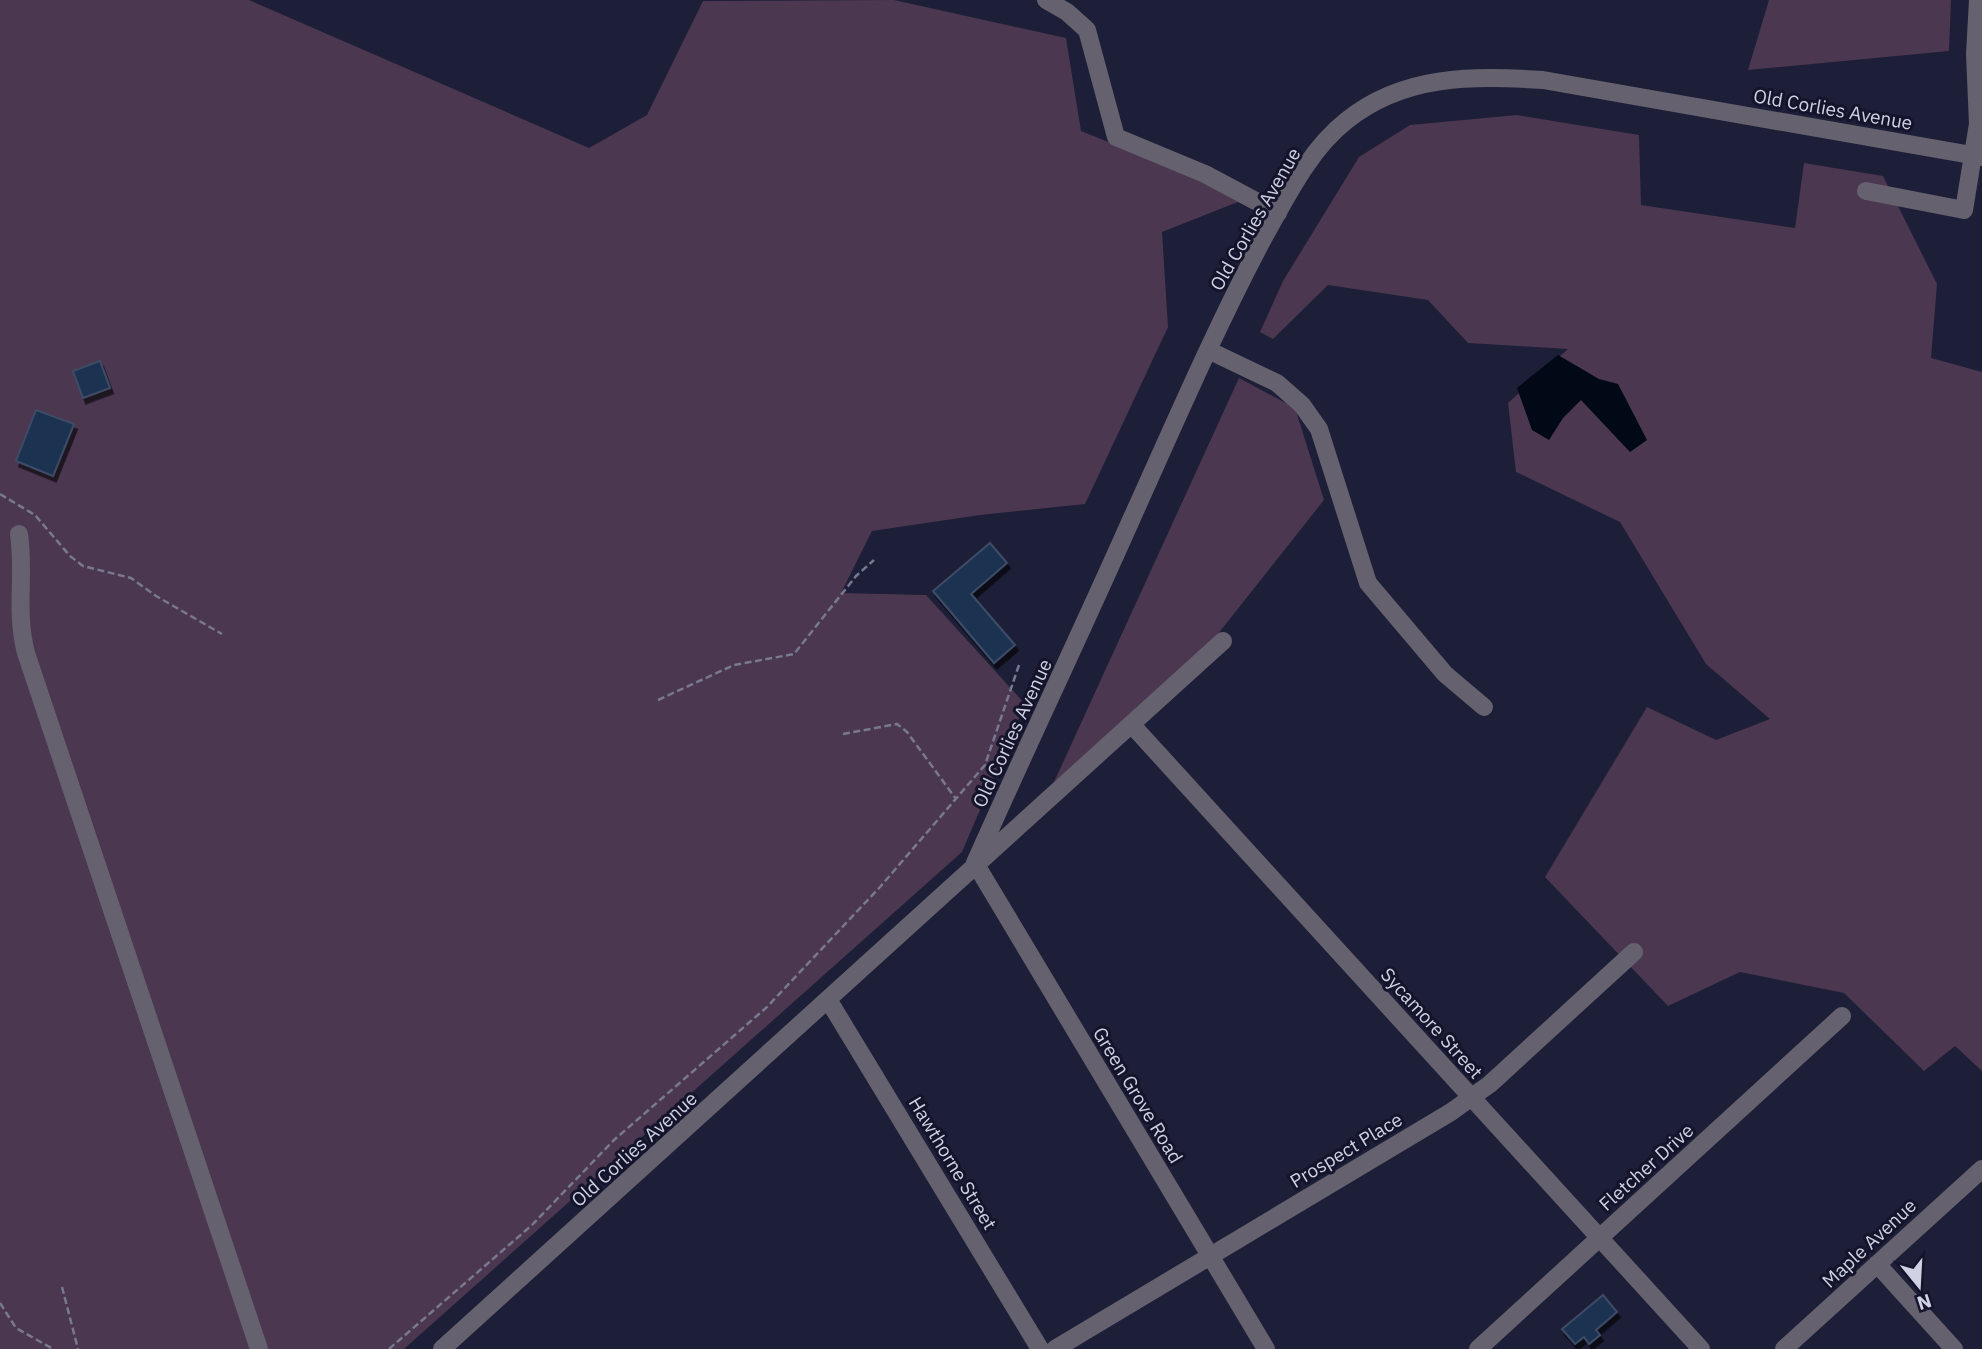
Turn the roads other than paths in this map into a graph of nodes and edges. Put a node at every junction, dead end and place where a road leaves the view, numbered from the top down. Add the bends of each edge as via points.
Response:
1 (1046, 0) edge
2 (1978, 0) edge
3 (1978, 156) edge
4 (1866, 191) dead end
5 (1278, 213) junction
6 (1208, 350) junction
7 (19, 534) dead end
8 (1223, 641) dead end
9 (1483, 707) dead end
10 (1132, 725) junction
11 (975, 863) junction
12 (1634, 952) dead end
13 (829, 1001) junction
14 (1842, 1016) dead end
15 (1472, 1097) junction
16 (1982, 1169) edge
17 (1600, 1238) junction
18 (1211, 1256) junction
19 (1877, 1264) junction
20 (260, 1349) edge
21 (443, 1349) edge
22 (1040, 1349) edge
23 (1055, 1349) edge
24 (1266, 1349) edge
25 (1478, 1349) edge
26 (1701, 1349) edge
27 (1784, 1349) edge
28 (1954, 1349) edge

1 - 5 street via 1087,30 1115,136 1205,174
2 - 3 street
3 - 4 street via 1965,210
3 - 5 street, Old Corlies Avenue via 1543,80 1442,80 1392,93 1343,122 1322,145
5 - 6 street, Old Corlies Avenue
6 - 9 street via 1278,383 1302,405 1319,429 1368,583 1445,674
6 - 11 street, Old Corlies Avenue
7 - 20 street via 18,606 26,653
8 - 10 street, Old Corlies Avenue
10 - 11 street, Old Corlies Avenue
10 - 15 street, Sycamore Street
11 - 13 street, Old Corlies Avenue
11 - 18 street, Green Grove Road
12 - 15 street, Prospect Place
13 - 21 street, Old Corlies Avenue
13 - 22 street, Hawthorne Street
14 - 17 street, Fletcher Drive
15 - 17 street, Sycamore Street
15 - 18 street, Prospect Place
16 - 19 street, Maple Avenue
17 - 25 street, Fletcher Drive
17 - 26 street, Sycamore Street
18 - 23 street, Prospect Place
18 - 24 street, Green Grove Road
19 - 27 street, Maple Avenue
19 - 28 street

